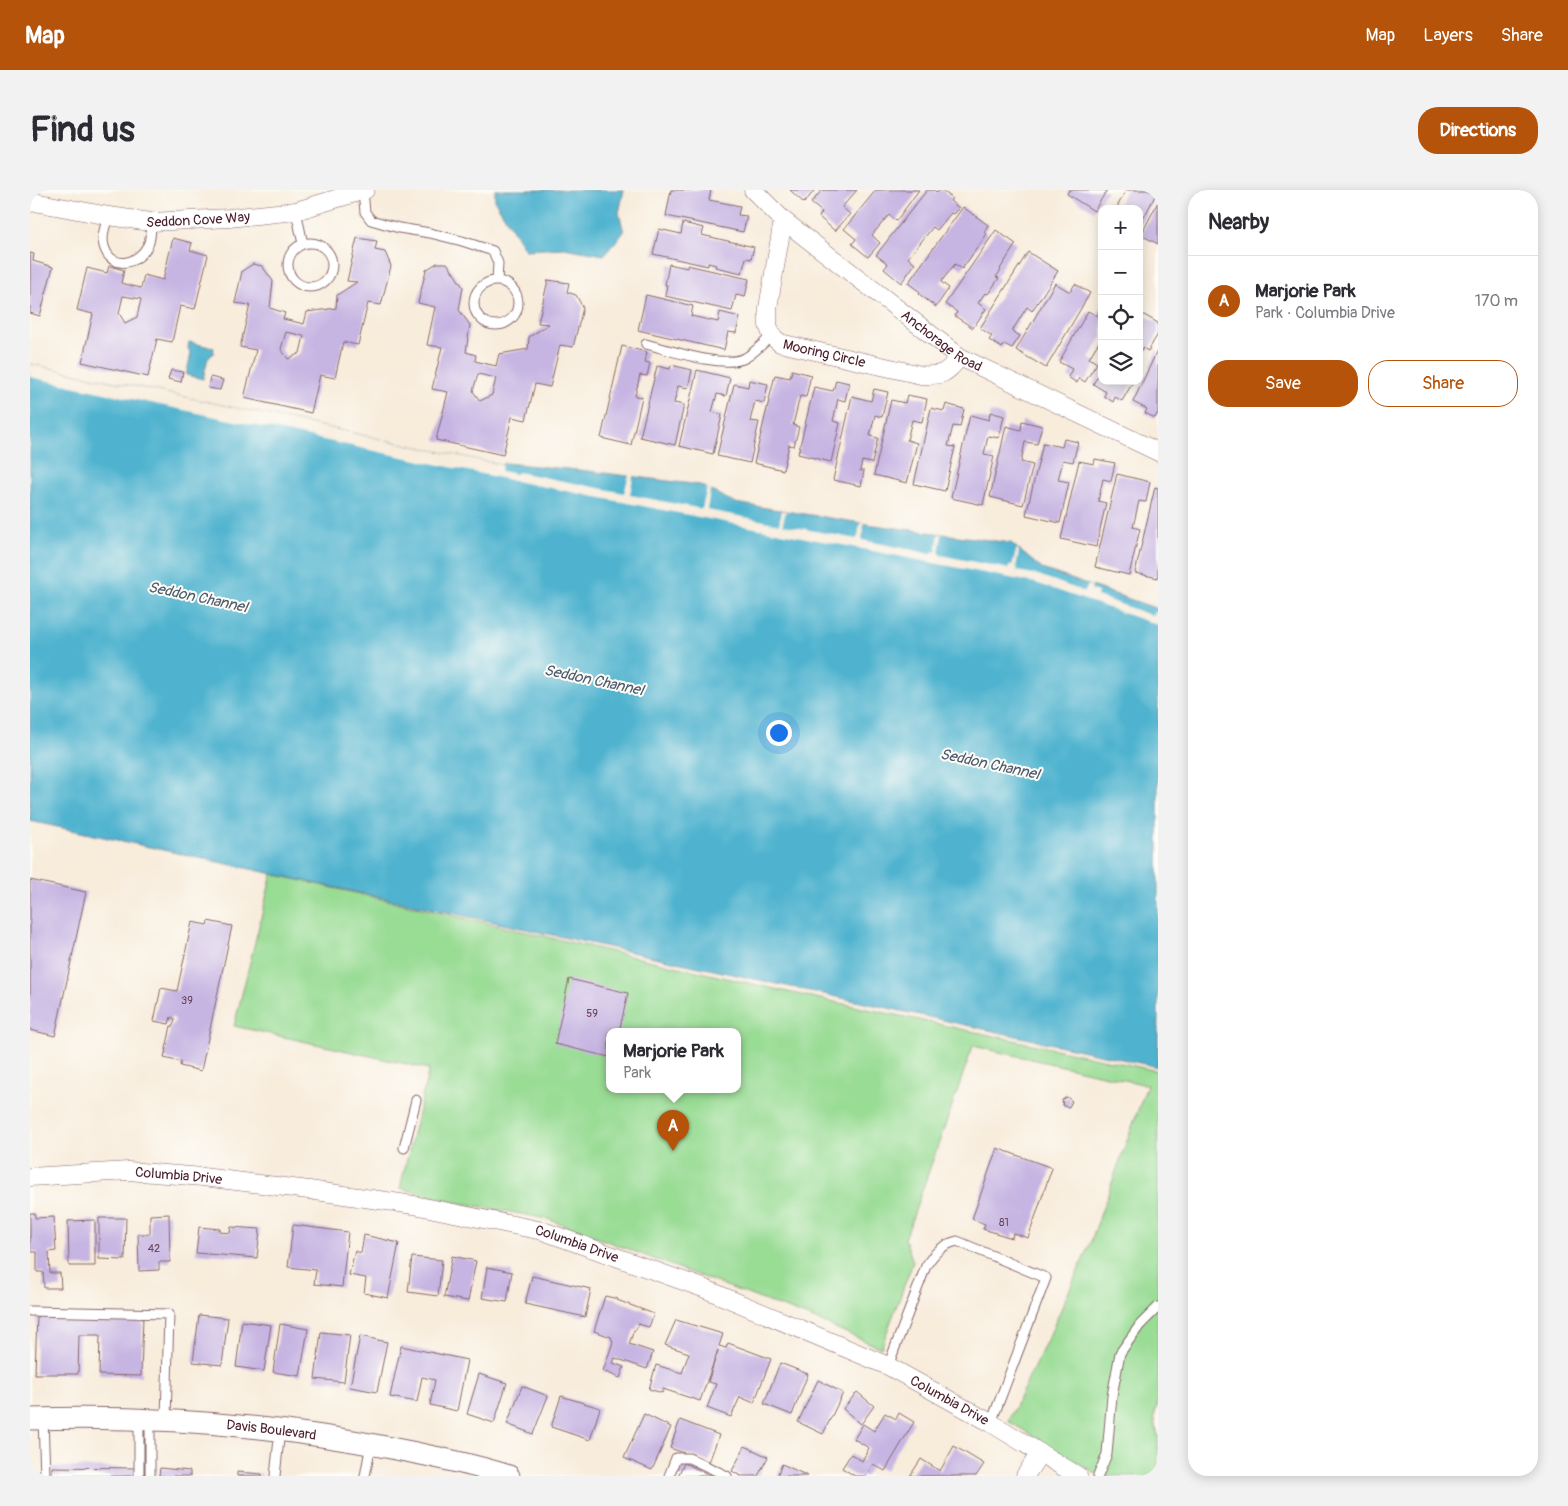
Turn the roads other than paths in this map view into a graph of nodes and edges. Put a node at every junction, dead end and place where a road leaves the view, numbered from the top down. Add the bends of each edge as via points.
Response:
1 (364, 190) edge
2 (753, 190) edge
3 (30, 203) edge
4 (296, 211) junction
5 (109, 216) junction
6 (783, 220) junction
7 (151, 222) junction
8 (303, 244) junction
9 (497, 281) junction
10 (772, 336) junction
11 (646, 344) dead end
12 (960, 357) junction
13 (1158, 452) edge
14 (416, 1100) dead end
15 (404, 1148) dead end
16 (30, 1177) edge
17 (1158, 1307) edge
18 (30, 1311) edge
19 (888, 1366) junction
20 (36, 1419) edge
21 (152, 1419) junction
22 (990, 1423) junction
23 (280, 1430) junction
24 (371, 1444) junction
25 (1040, 1453) junction
26 (498, 1474) edge
27 (45, 1476) edge
28 (139, 1476) edge
29 (150, 1476) edge
30 (275, 1476) edge
31 (365, 1476) edge
32 (668, 1476) edge
33 (726, 1476) edge
34 (1025, 1476) edge
35 (1078, 1476) edge
36 (1098, 1476) edge

1 - 4 street, Seddon Cove Way
1 - 9 lane via 365,212 371,220 493,251 498,263
2 - 6 street, Anchorage Road
3 - 5 street, Seddon Cove Way
4 - 7 street, Seddon Cove Way
4 - 8 lane
5 - 7 street, Seddon Cove Way
5 - 7 lane via 103,245 108,255 126,263 135,260 149,244
6 - 10 street, Mooring Circle via 768,308
6 - 12 street, Anchorage Road
8 - 8 lane via 292,253 288,267 293,280 299,285 313,287 326,280 332,267 331,260 317,244
9 - 9 lane via 482,286 475,298 477,313 488,323 495,324 508,321 517,310 518,303 509,285
10 - 11 lane via 744,358 728,362
10 - 12 street, Mooring Circle via 780,343 921,375 938,375 950,369
12 - 13 street, Anchorage Road
14 - 15 lane
16 - 19 street, Columbia Drive via 128,1171 203,1177 414,1205 543,1231 703,1288
17 - 36 lane via 1120,1353 1107,1454
18 - 21 lane via 169,1314
19 - 22 street, Columbia Drive
19 - 22 lane via 926,1266 947,1244 957,1241 1046,1278
20 - 21 street, Davis Boulevard
20 - 27 lane
21 - 23 street, Davis Boulevard
21 - 28 lane
21 - 29 lane
22 - 25 street, Columbia Drive
23 - 24 street, Davis Boulevard
23 - 30 lane
24 - 26 street, Davis Boulevard
24 - 31 lane
25 - 34 street
25 - 35 street, Columbia Drive
32 - 33 lane via 676,1458 689,1458

